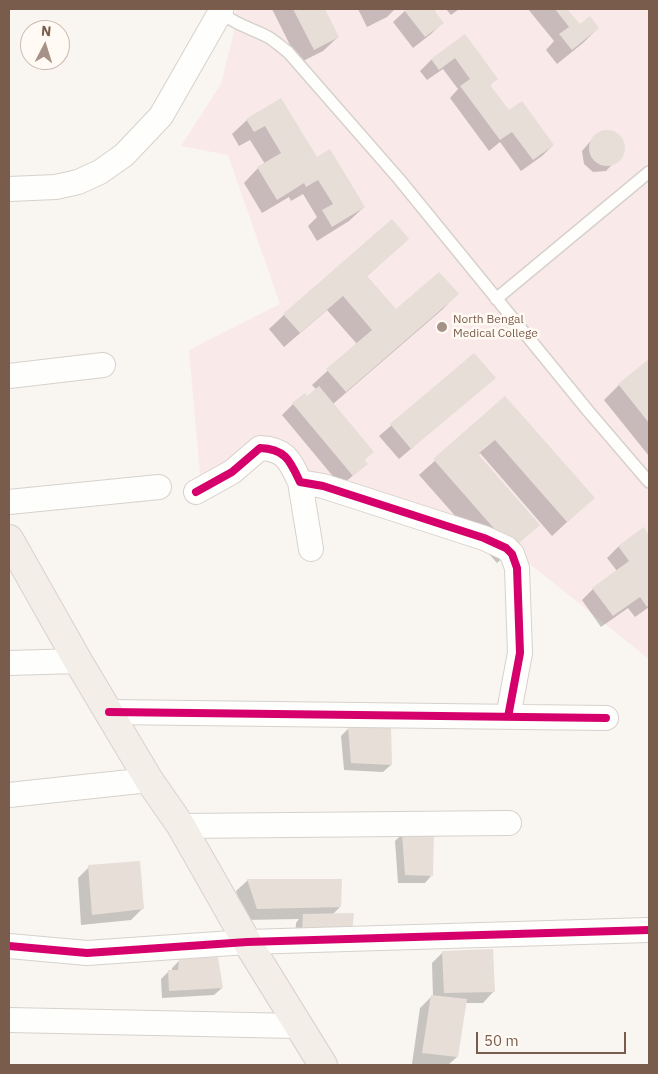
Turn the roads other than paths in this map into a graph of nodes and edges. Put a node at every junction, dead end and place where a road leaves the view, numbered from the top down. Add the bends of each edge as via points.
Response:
1 (221, 10) edge
2 (649, 172) edge
3 (9, 189) edge
4 (496, 299) junction
5 (102, 364) dead end
6 (9, 376) edge
7 (300, 482) junction
8 (649, 482) edge
9 (159, 487) dead end
10 (196, 492) dead end
11 (9, 502) edge
12 (9, 539) edge
13 (311, 549) dead end
14 (16, 567) edge
15 (78, 661) junction
16 (9, 663) edge
17 (109, 712) junction
18 (508, 717) junction
19 (606, 718) dead end
20 (149, 780) junction
21 (9, 795) edge
22 (509, 823) dead end
23 (182, 826) junction
24 (649, 930) edge
25 (247, 942) junction
26 (9, 946) edge
27 (9, 1020) edge
28 (297, 1026) junction
29 (322, 1065) edge

1 - 3 street via 161,116 124,155 100,172 78,182 56,187
1 - 4 lane via 288,52 399,179
2 - 4 lane
4 - 8 lane
5 - 6 street
7 - 10 street via 290,460 279,451 260,448 232,472
7 - 13 street
7 - 18 street via 323,486 484,538 512,554 517,568 520,653
9 - 11 street
12 - 14 main road
14 - 15 main road
15 - 16 street
15 - 17 main road
17 - 18 street
17 - 20 main road
18 - 19 street
20 - 21 street
20 - 23 main road
22 - 23 street
23 - 25 main road
24 - 25 street
25 - 26 street via 87,953
25 - 28 main road
27 - 28 street
28 - 29 main road

